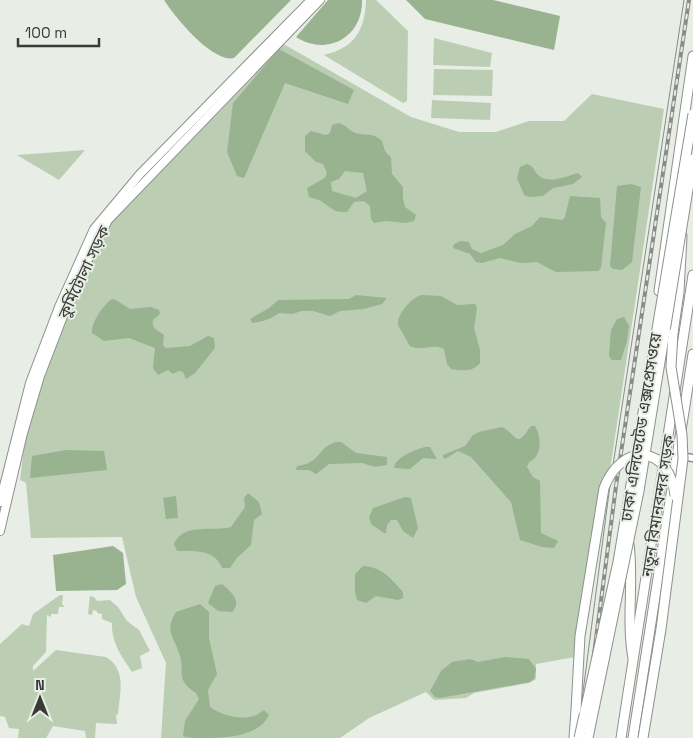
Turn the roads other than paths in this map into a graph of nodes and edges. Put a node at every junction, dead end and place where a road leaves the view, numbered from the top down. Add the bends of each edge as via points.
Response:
1 (311, 0) edge
2 (320, 0) edge
3 (693, 56) edge
4 (693, 114) edge
5 (693, 159) edge
6 (682, 233) junction
7 (693, 275) edge
8 (693, 354) edge
9 (671, 455) junction
10 (693, 458) edge
11 (0, 502) edge
12 (675, 506) junction
13 (0, 531) edge
14 (633, 658) junction
15 (620, 736) edge
16 (574, 738) edge
17 (579, 738) edge
18 (588, 738) edge
19 (633, 738) edge
20 (643, 738) edge

1 - 11 main road, কুর্মিটোলা সড়ক via 140,174 94,229 30,383
2 - 13 main road, কুর্মিটোলা সড়ক via 105,224 75,285 40,376
3 - 14 highway via 624,513 631,560 630,639
4 - 17 highway, ঢাকা এলিভেটেড এক্সপ্রেসওয়ে, bridge via 626,517
5 - 6 highway, ঢাকা এলিভেটেড এক্সপ্রেসওয়ে, bridge
6 - 12 highway, bridge via 680,292 670,360 683,447
6 - 18 highway, ঢাকা এলিভেটেড এক্সপ্রেসওয়ে, bridge via 639,491
7 - 9 highway, নতুন বিমানবন্দর সড়ক
8 - 9 highway, নতুন বিমানবন্দর সড়ক
9 - 10 street
9 - 14 highway, নতুন বিমানবন্দর সড়ক
9 - 19 highway, নতুন বিমানবন্দর সড়ক
12 - 16 highway, bridge via 673,482 668,470 649,456 641,454 624,459 608,478 580,636
12 - 20 highway, bridge via 661,629
14 - 15 highway, নতুন বিমানবন্দর সড়ক

